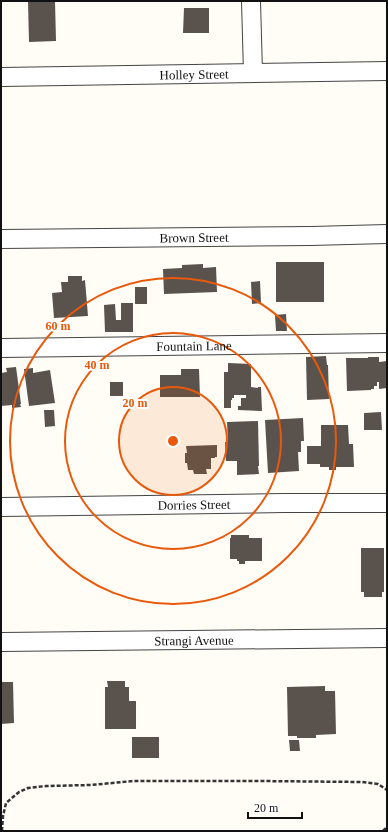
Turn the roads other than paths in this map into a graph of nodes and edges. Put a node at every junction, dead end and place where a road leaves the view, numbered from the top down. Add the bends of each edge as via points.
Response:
1 (251, 1) edge
2 (387, 71) edge
3 (253, 73) junction
4 (1, 77) edge
5 (387, 234) edge
6 (1, 239) edge
7 (387, 342) edge
8 (1, 348) edge
9 (387, 503) edge
10 (1, 507) edge
11 (387, 638) edge
12 (1, 642) edge

1 - 3 street
2 - 3 street, Holley Street
3 - 4 street, Holley Street
5 - 6 street, Brown Street
7 - 8 street, Fountain Lane
9 - 10 street, Dorries Street
11 - 12 street, Strangi Avenue

